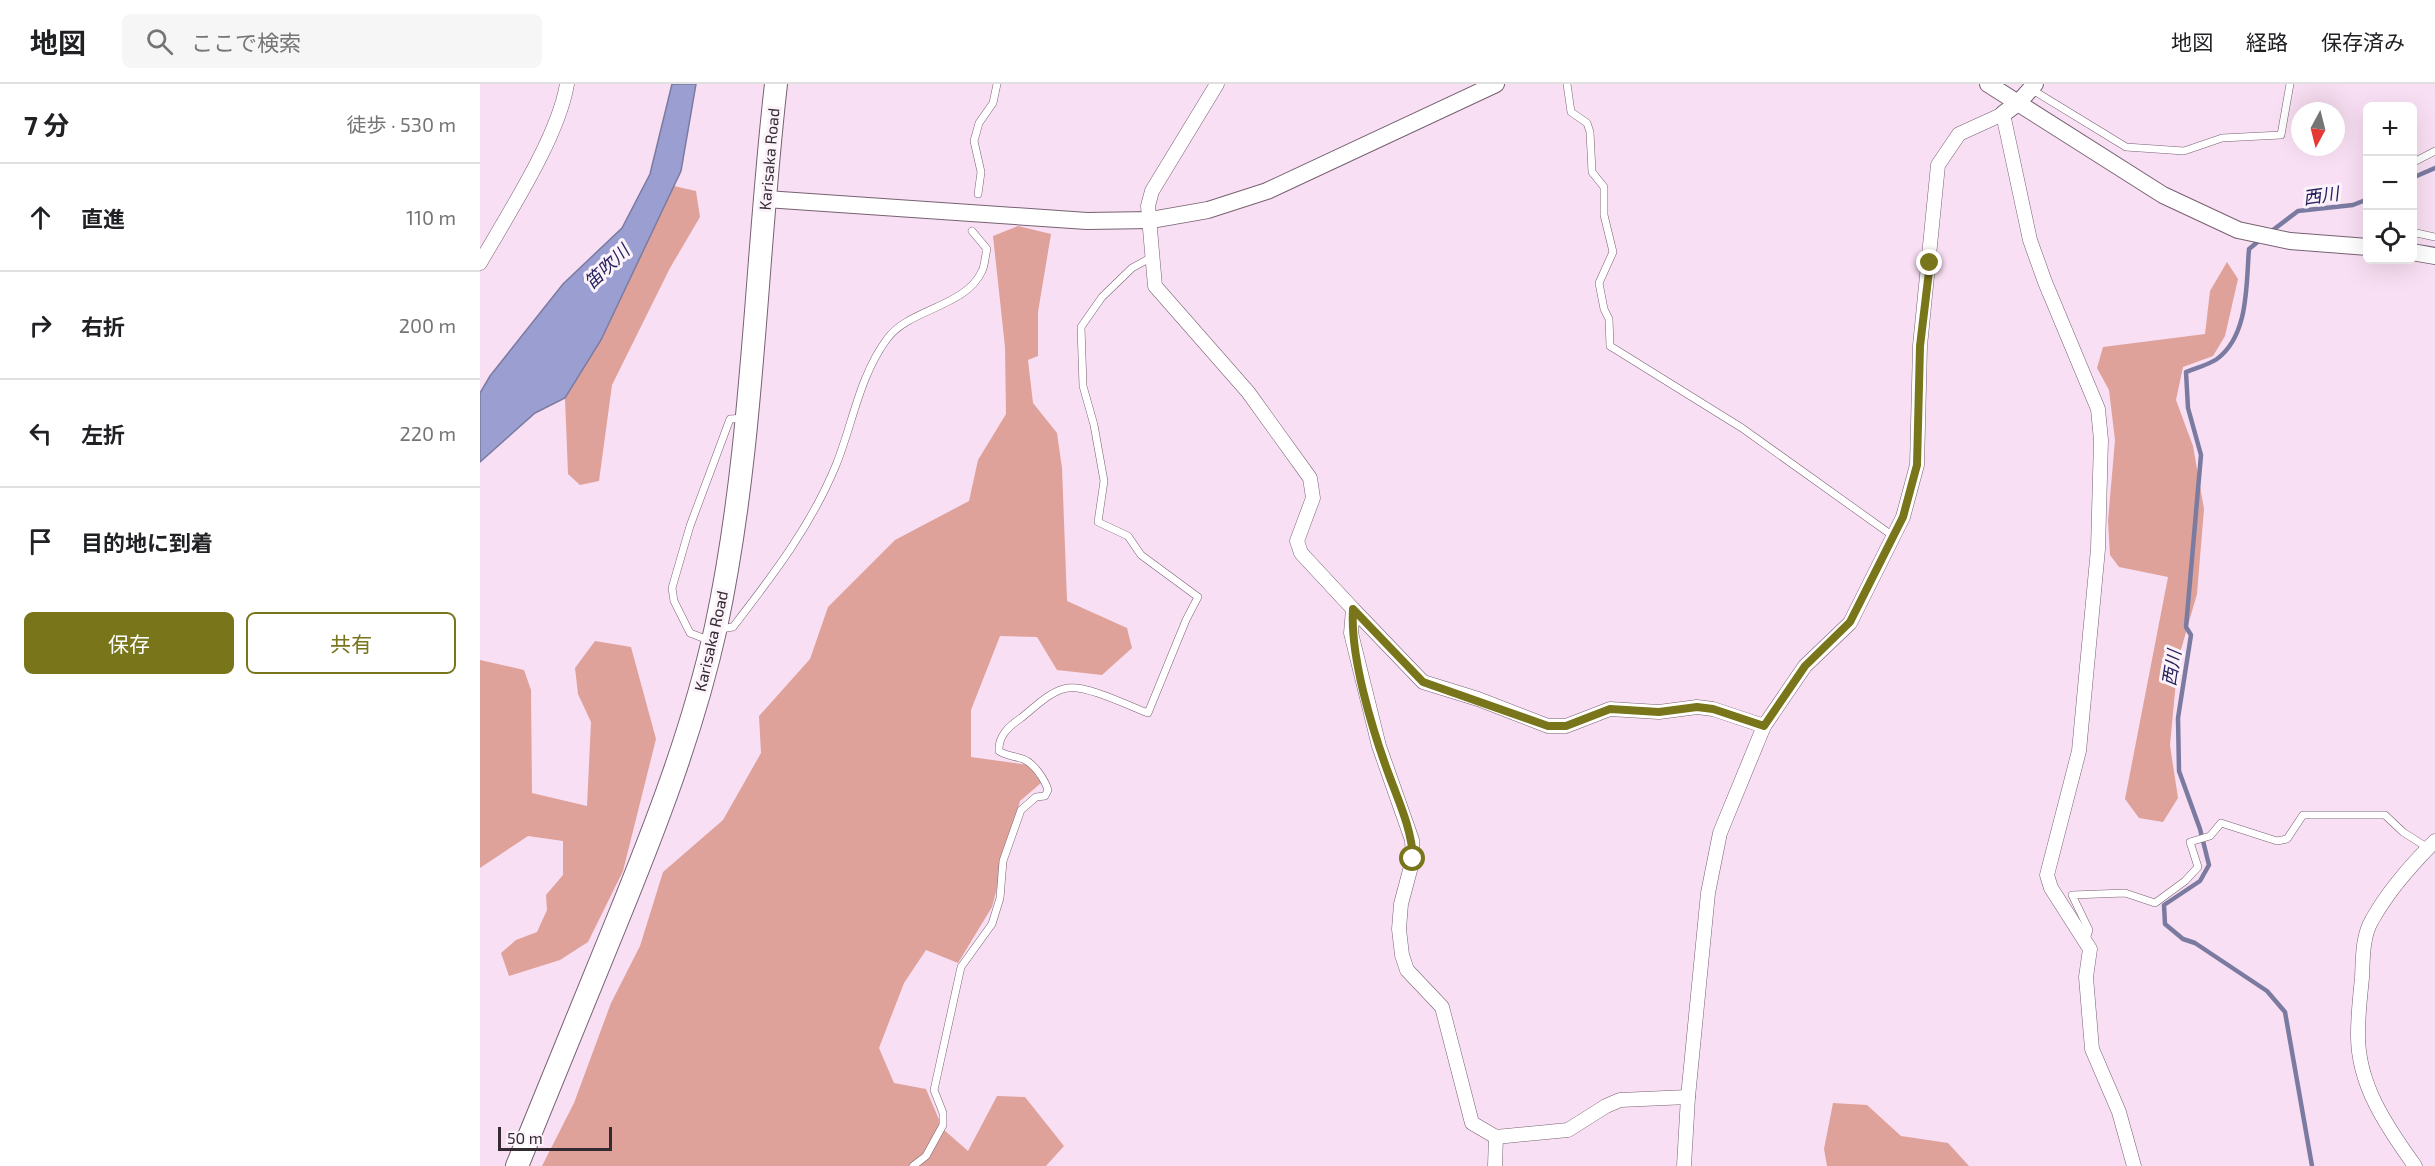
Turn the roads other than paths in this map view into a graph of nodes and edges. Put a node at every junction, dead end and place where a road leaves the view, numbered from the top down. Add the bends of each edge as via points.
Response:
1 (567, 84) edge
2 (776, 84) edge
3 (997, 84) edge
4 (1217, 84) edge
5 (1496, 84) edge
6 (1567, 84) edge
7 (1988, 84) edge
8 (2290, 84) edge
9 (2033, 87) edge
10 (2019, 102) junction
11 (2003, 114) junction
12 (2435, 151) edge
13 (2417, 160) edge
14 (978, 194) dead end
15 (766, 199) junction
16 (1150, 220) junction
17 (972, 231) dead end
18 (2417, 233) edge
19 (2435, 237) edge
20 (2363, 247) edge
21 (2417, 253) edge
22 (2435, 256) edge
23 (1152, 257) junction
24 (480, 263) edge
25 (747, 417) junction
26 (1895, 537) junction
27 (1353, 609) junction
28 (714, 636) junction
29 (1764, 726) junction
30 (2432, 844) edge
31 (2086, 939) junction
32 (1688, 1097) junction
33 (1496, 1137) junction
34 (517, 1166) edge
35 (912, 1166) edge
36 (1495, 1166) edge
37 (1684, 1166) edge
38 (2134, 1166) edge
39 (2415, 1166) edge

1 - 24 street via 563,106
2 - 15 highway, Karisaka Road
3 - 14 lane via 993,103 979,123 974,141 981,172
4 - 16 street via 1152,192
5 - 16 street via 1267,190 1208,210
6 - 26 lane via 1571,112 1587,123 1593,172 1604,187 1604,215 1612,252 1599,283 1609,319 1610,346 1761,441
7 - 10 street
8 - 9 lane via 2281,135 2222,138 2198,148 2166,152 2126,147
9 - 10 street
10 - 11 street
10 - 20 street via 2163,195 2238,230 2290,241
11 - 26 street via 1959,135 1938,165 1920,346 1917,465
11 - 31 street via 2030,240 2091,389 2099,420 2098,549 2079,752 2047,875 2050,888
12 - 13 lane
15 - 16 street via 1087,221
15 - 25 highway, Karisaka Road
16 - 23 street
17 - 28 lane via 987,249 982,272 944,304 898,326 887,339 864,379 836,465 808,525 734,627
18 - 19 lane
21 - 22 street
23 - 27 street via 1155,286 1160,294 1248,392 1310,478 1313,498 1297,541 1301,553
23 - 35 lane via 1132,268 1102,297 1081,327 1083,386 1104,481 1098,522 1128,536 1141,555 1198,597 1148,713 1068,687 1007,728 998,744 1004,755 1029,762 1048,790 1045,796 1036,797 1021,810 1003,861 1000,898 992,924 961,968 934,1090 943,1125 926,1156
25 - 28 highway, Karisaka Road via 732,538
25 - 28 lane via 730,419 690,526 672,588 690,633
26 - 29 street via 1850,622 1805,666
27 - 29 street via 1423,682 1548,726 1566,726 1610,709 1659,712 1697,707
27 - 33 street via 1351,633 1378,746 1412,840 1413,859 1401,904 1401,955 1407,970 1442,1007 1472,1123
28 - 34 highway, Karisaka Road via 667,797
29 - 32 street via 1720,833 1708,893
30 - 31 lane via 2403,832 2385,815 2303,815 2287,839 2277,841 2221,823 2210,836 2190,842 2198,867 2155,903 2125,893 2072,895 2089,930
30 - 39 street via 2371,921 2365,938 2358,1034 2359,1054 2381,1118
31 - 38 street via 2090,949 2086,977 2092,1049 2120,1112
32 - 33 street via 1620,1100 1568,1130
32 - 37 street
33 - 36 street

